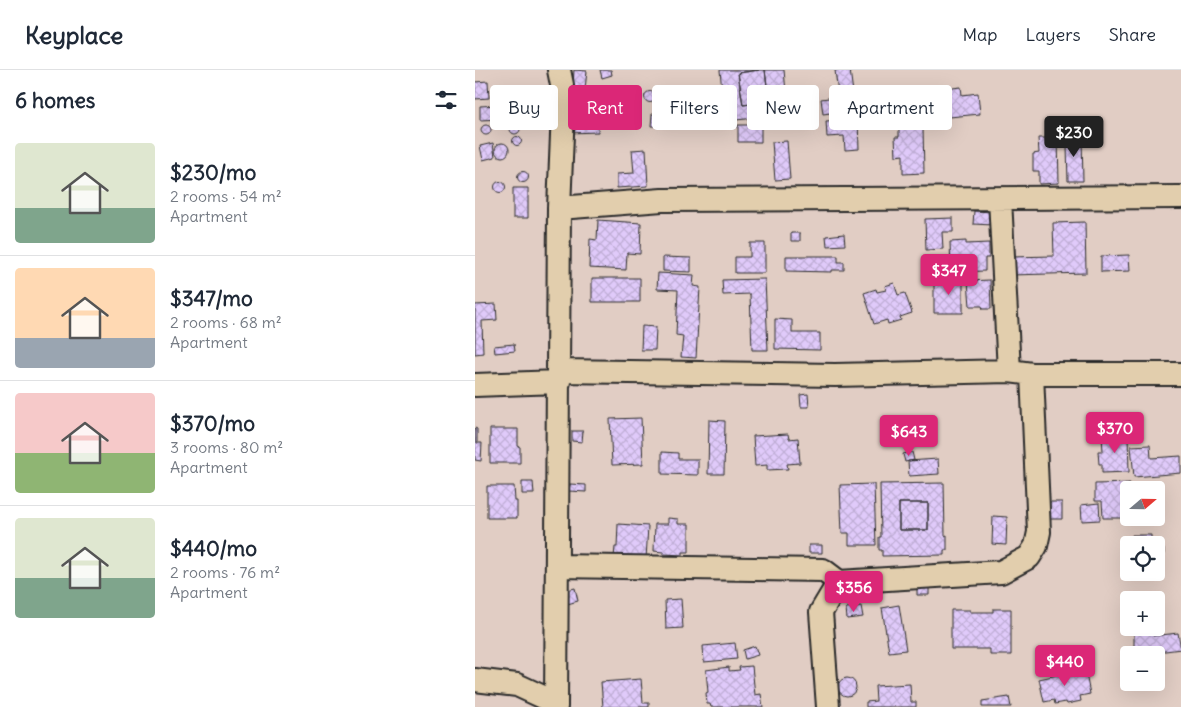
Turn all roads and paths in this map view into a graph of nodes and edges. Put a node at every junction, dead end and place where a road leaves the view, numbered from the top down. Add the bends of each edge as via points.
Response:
1 (559, 70) edge
2 (1181, 197) edge
3 (1000, 199) junction
4 (559, 208) junction
5 (1009, 371) junction
6 (1032, 374) junction
7 (1181, 374) edge
8 (559, 376) junction
9 (475, 385) edge
10 (557, 566) junction
11 (839, 582) junction
12 (556, 667) junction
13 (475, 680) edge
14 (517, 684) junction
15 (556, 705) edge
16 (829, 707) edge

1 - 4 street via 563,110
2 - 3 street
3 - 4 street via 661,200
3 - 5 street
4 - 8 street
5 - 6 street
5 - 8 street
6 - 7 street
6 - 11 street via 1039,532 1029,557 1001,572
8 - 9 street
8 - 10 street
10 - 11 street via 823,570
10 - 12 street
11 - 16 street via 821,612
12 - 14 street
12 - 15 street
13 - 14 street
14 - 15 street

